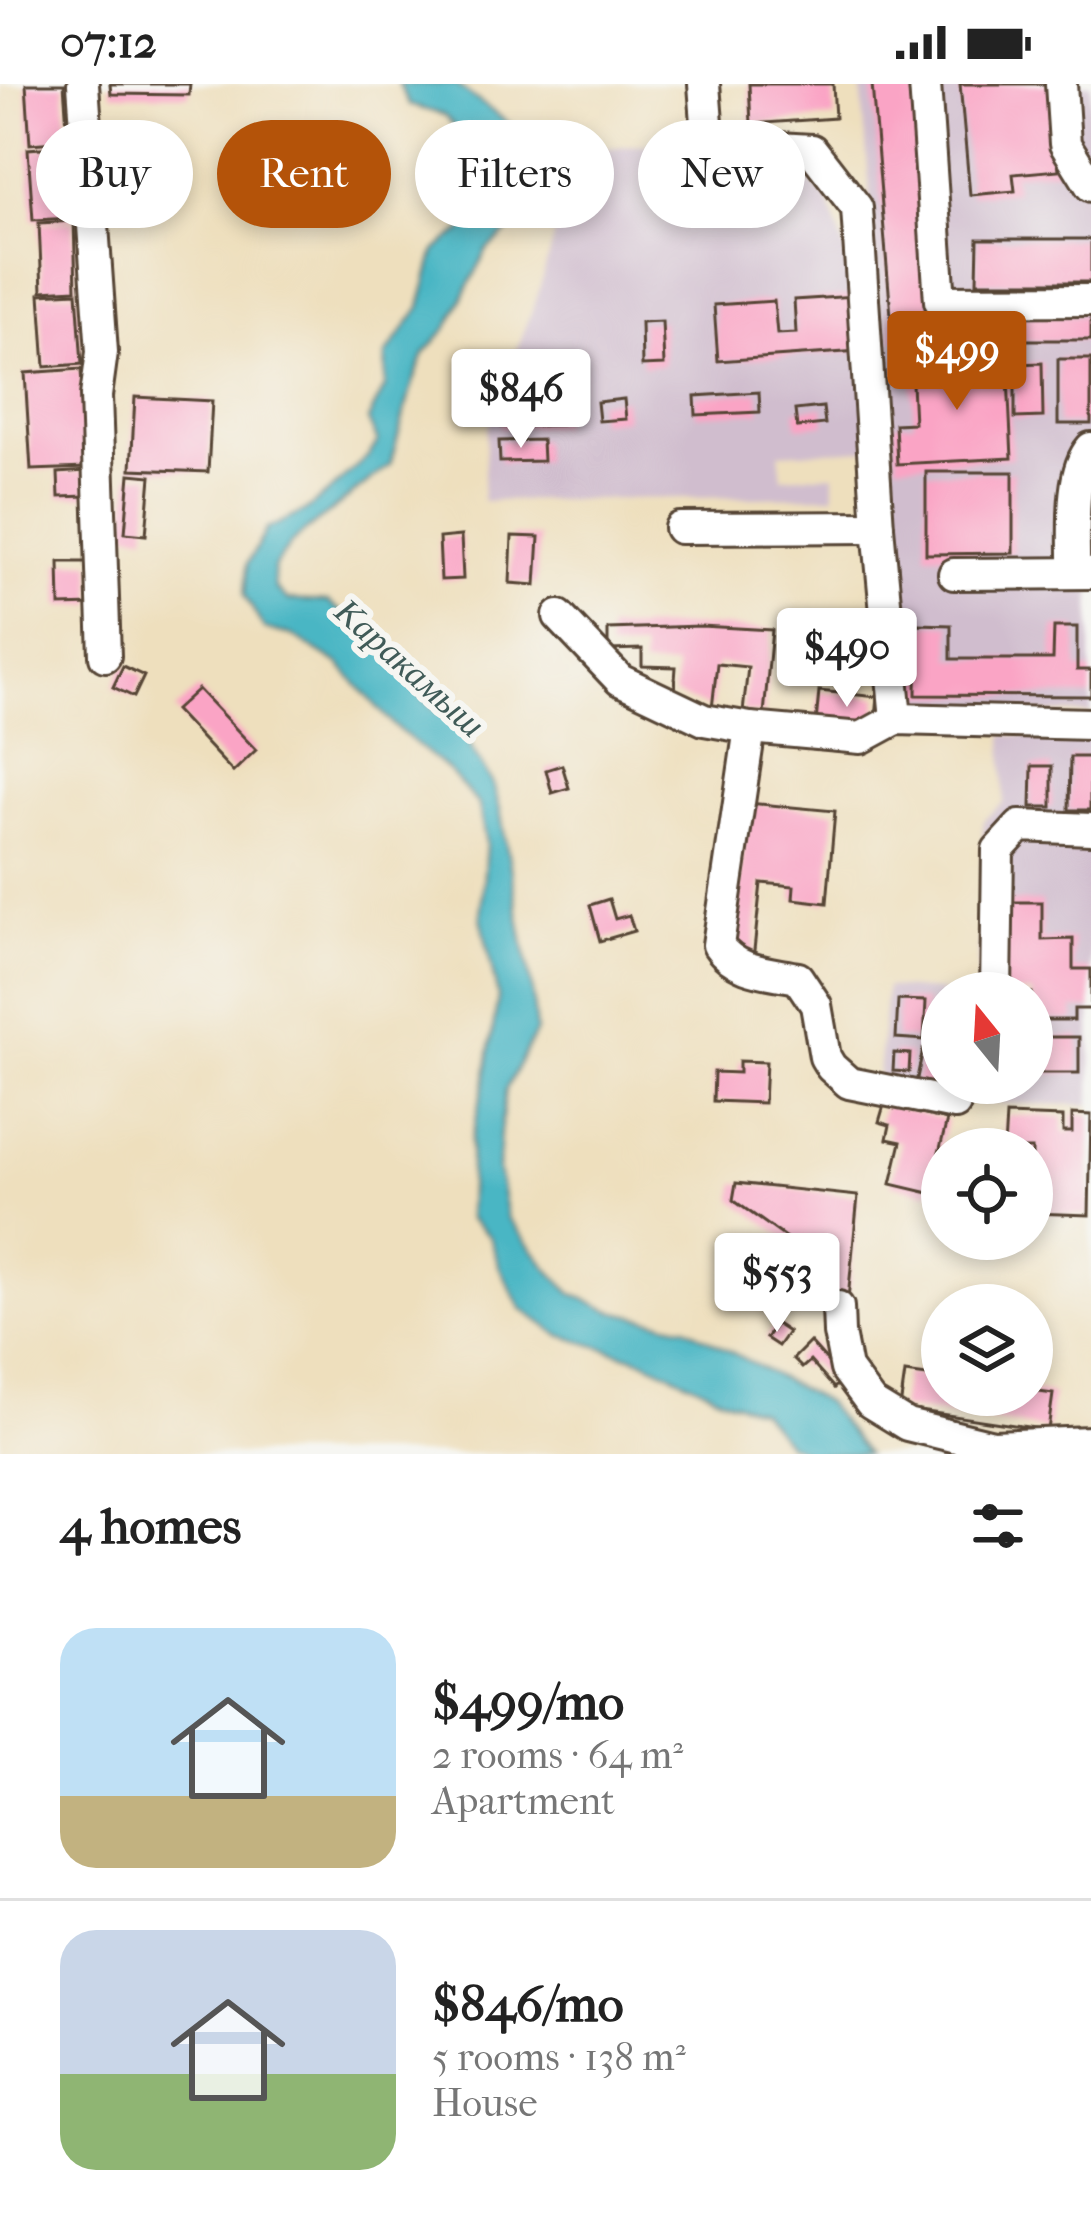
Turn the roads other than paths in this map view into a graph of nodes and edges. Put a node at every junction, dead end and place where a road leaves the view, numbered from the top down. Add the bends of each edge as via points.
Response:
1 (83, 84) edge
2 (704, 84) edge
3 (925, 84) edge
4 (1061, 84) edge
5 (1091, 187) edge
6 (1091, 300) edge
7 (1091, 448) edge
8 (680, 527) dead end
9 (878, 527) junction
10 (1083, 573) edge
11 (954, 574) dead end
12 (559, 616) dead end
13 (105, 656) dead end
14 (896, 719) junction
15 (1091, 724) edge
16 (750, 728) junction
17 (1091, 830) edge
18 (996, 972) edge
19 (921, 1097) edge
20 (838, 1306) dead end
21 (1091, 1442) edge

1 - 13 street via 102,352
2 - 9 street via 712,135 725,145 812,150 857,208
3 - 6 street via 940,301
4 - 5 street via 1065,144
7 - 10 street via 1077,474
8 - 9 street
9 - 14 street
10 - 11 street
12 - 16 street via 620,680 704,720
14 - 15 street
14 - 16 street via 861,738
16 - 19 street via 718,945 740,966 798,978 815,1005 825,1057 849,1083
17 - 18 street via 1021,826 998,850
20 - 21 street via 846,1369 871,1403 907,1424 993,1446

